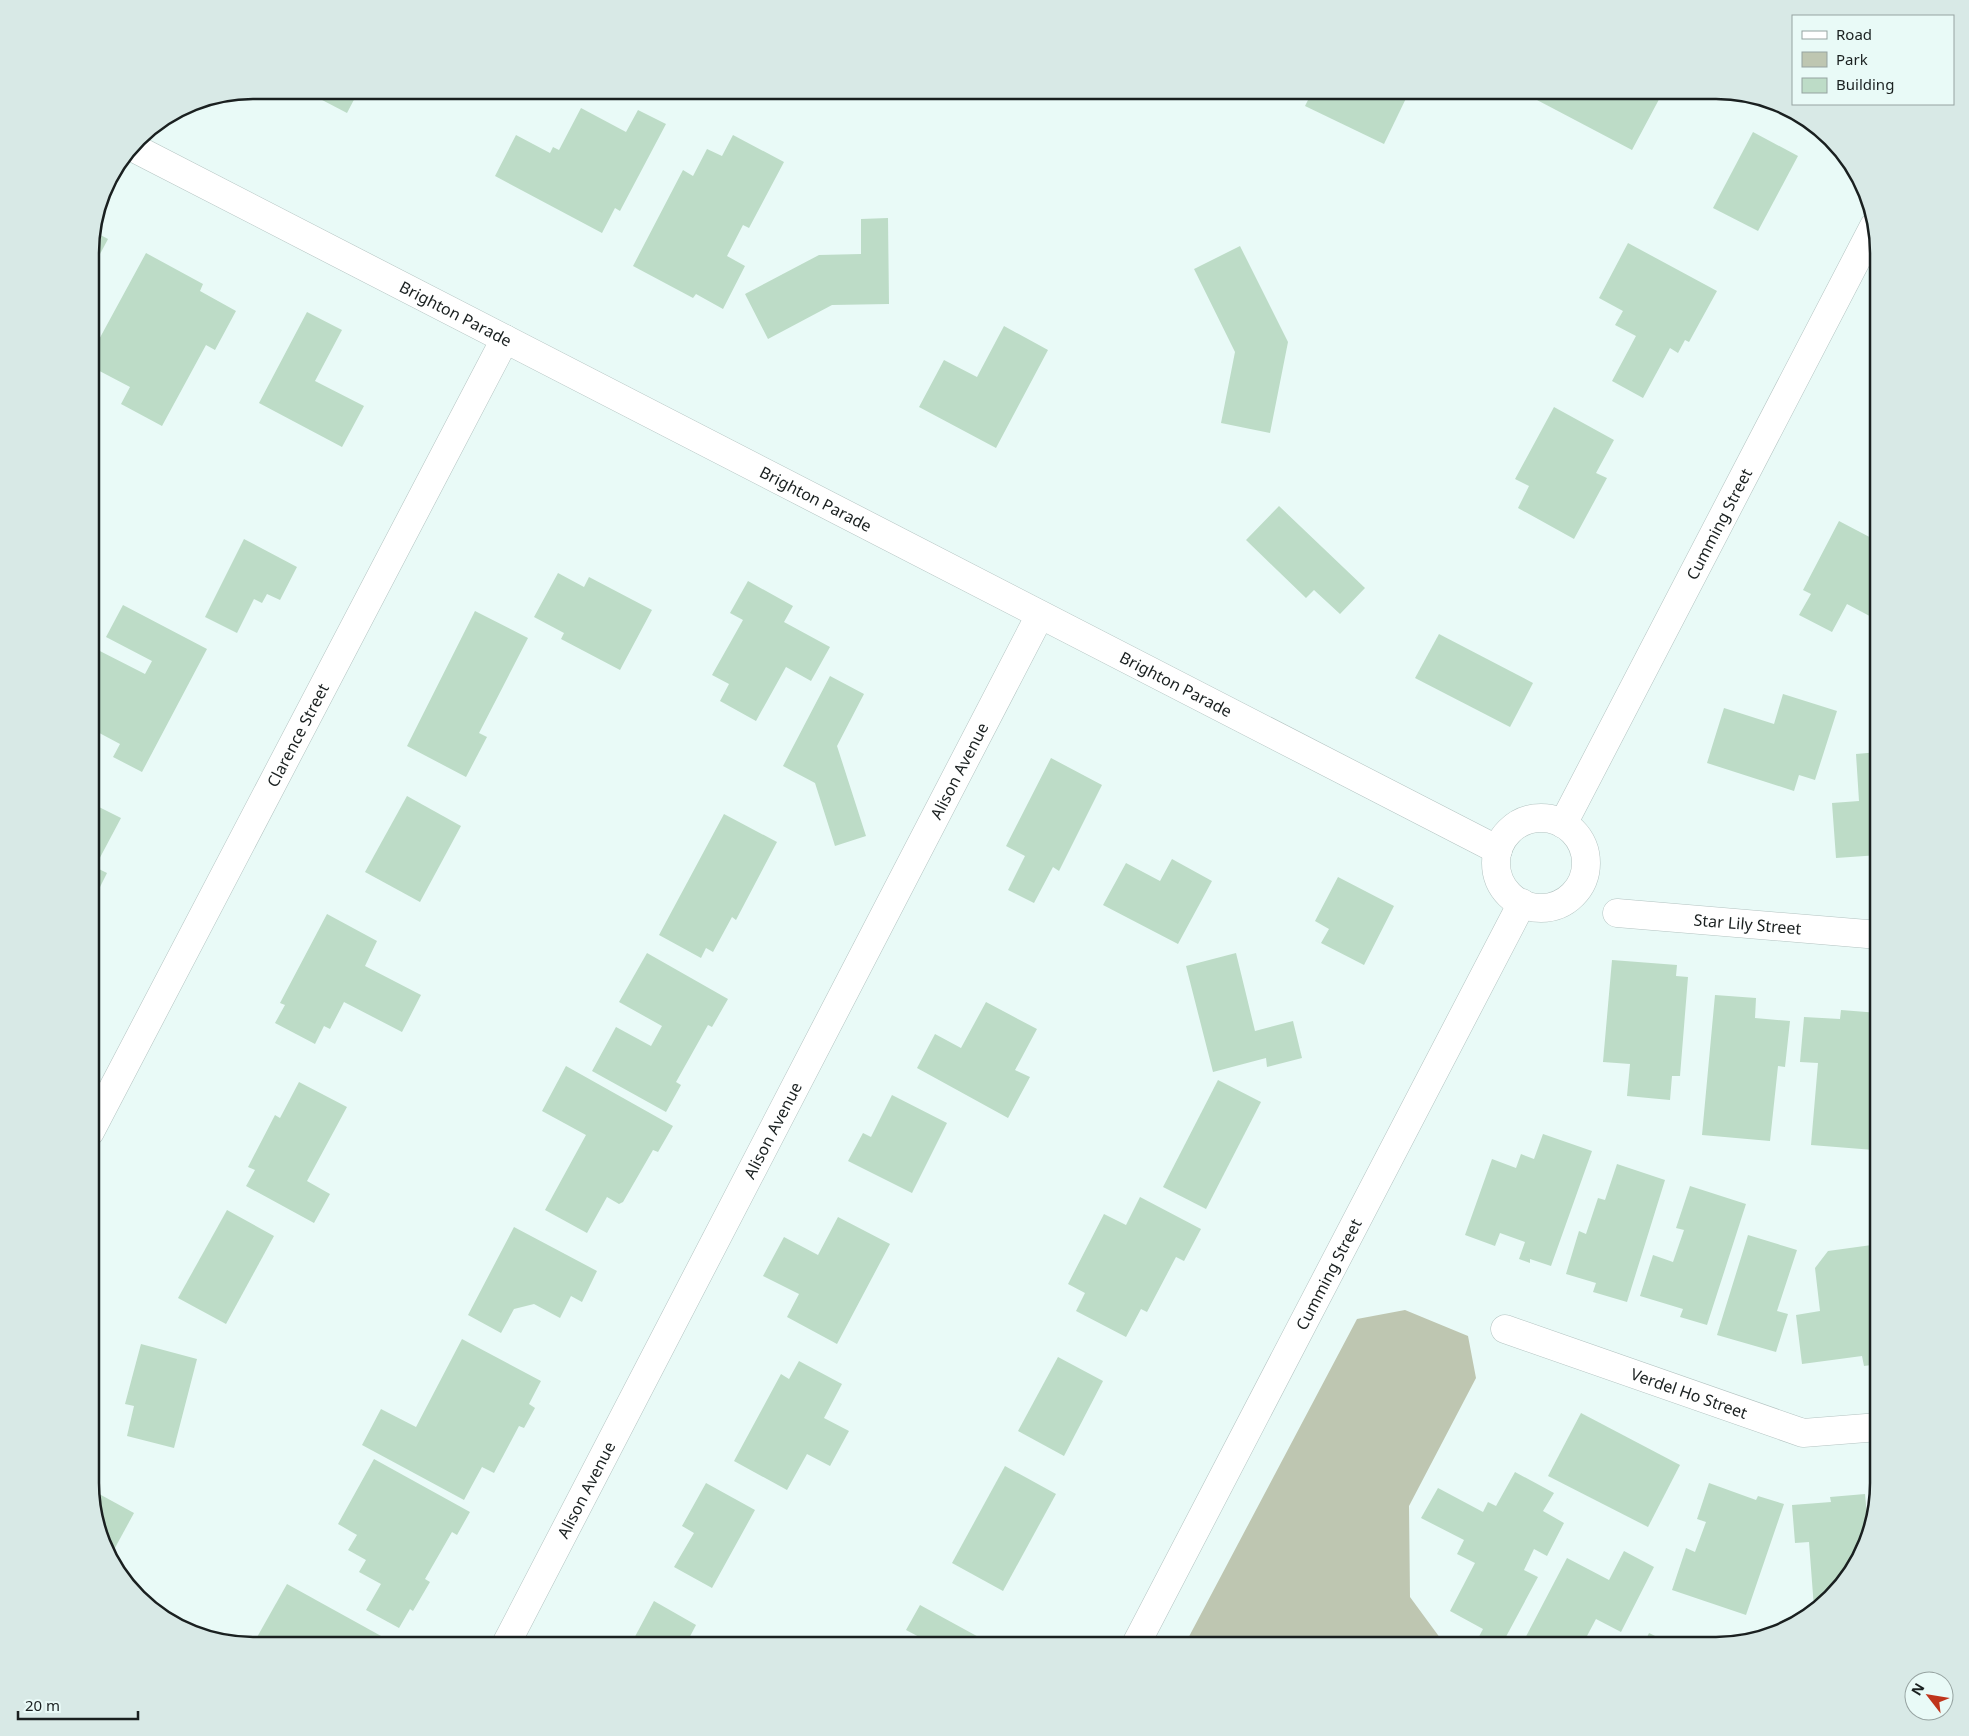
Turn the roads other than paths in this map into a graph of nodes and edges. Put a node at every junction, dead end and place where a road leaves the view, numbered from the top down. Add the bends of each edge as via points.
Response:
1 (138, 150) edge
2 (1869, 236) edge
3 (505, 339) junction
4 (1040, 615) junction
5 (1563, 824) junction
6 (1498, 850) junction
7 (1522, 903) junction
8 (1617, 913) dead end
9 (1870, 934) edge
10 (99, 1115) edge
11 (1505, 1329) dead end
12 (1870, 1428) edge
13 (510, 1637) edge
14 (1140, 1637) edge

1 - 3 street, Brighton Parade
2 - 5 street, Cumming Street
3 - 4 street, Brighton Parade
3 - 10 street, Clarence Street
4 - 6 street, Brighton Parade
4 - 13 street, Alison Avenue
5 - 6 street via 1550,818 1524,821 1503,838
5 - 7 street via 1573,832 1585,854 1582,879 1564,901 1536,907
6 - 7 street via 1497,875 1511,896
7 - 14 street, Cumming Street
8 - 9 street, Star Lily Street
11 - 12 street, Verdel Ho Street via 1802,1433

